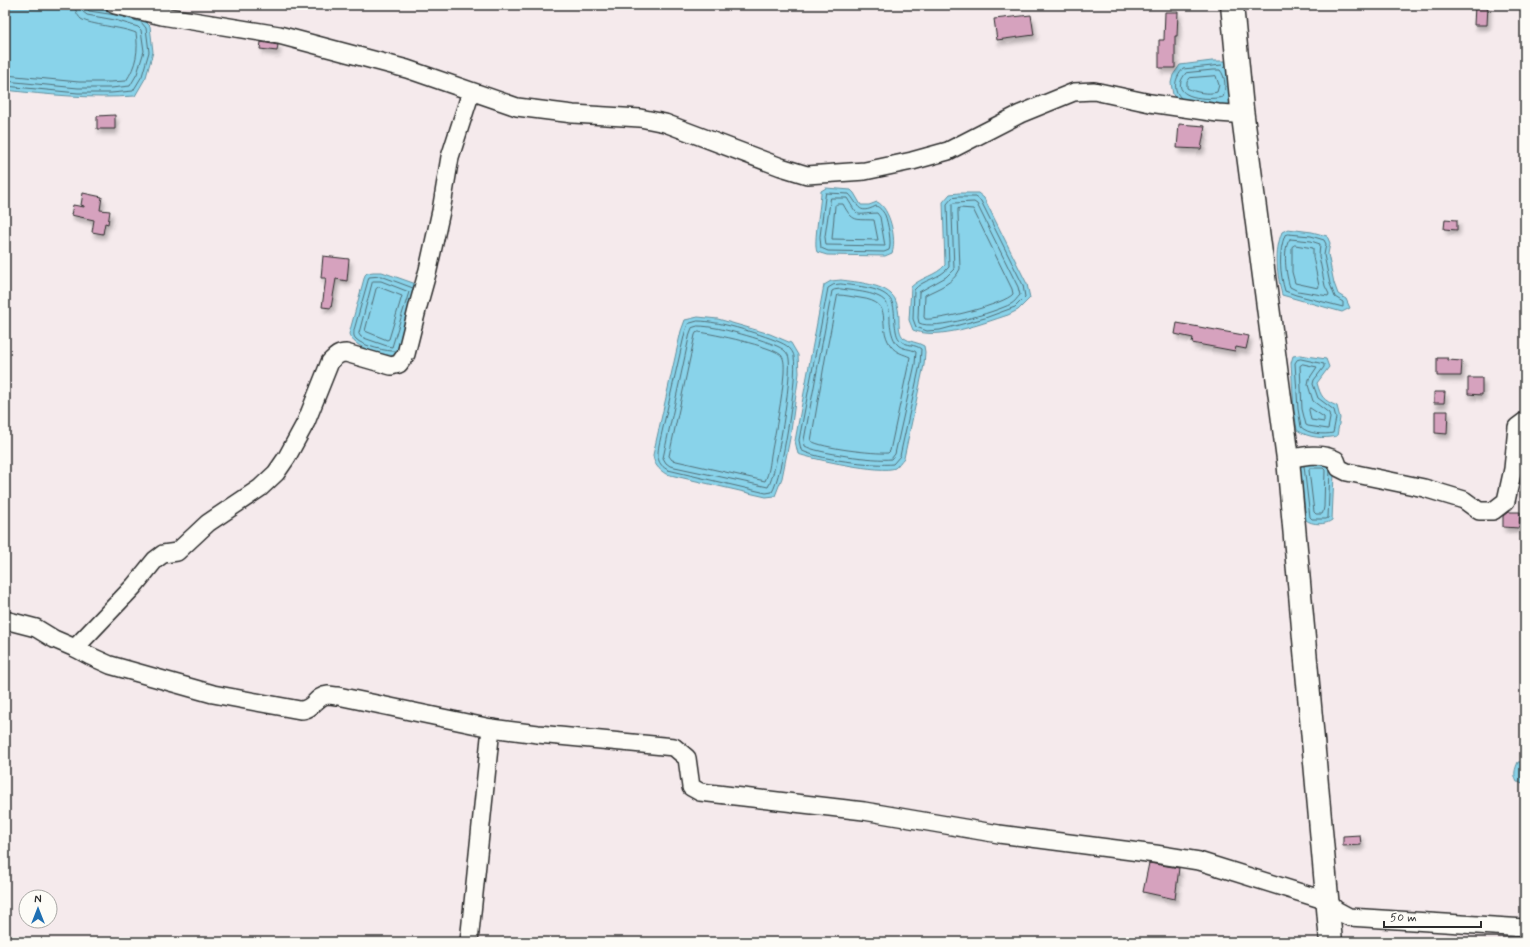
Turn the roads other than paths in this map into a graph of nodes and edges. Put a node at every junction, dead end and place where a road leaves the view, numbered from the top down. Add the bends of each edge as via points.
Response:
1 (115, 5) edge
2 (1232, 5) edge
3 (471, 92) junction
4 (1242, 109) junction
5 (1525, 422) edge
6 (1288, 459) junction
7 (5, 620) edge
8 (75, 648) junction
9 (491, 728) junction
10 (1327, 901) junction
11 (1525, 928) edge
12 (469, 942) edge
13 (1331, 942) edge

1 - 3 street via 162,16 279,36 407,69
2 - 4 main road
3 - 4 street via 517,107 640,118 665,123 807,175 865,171 948,151 1020,114 1074,92 1094,91 1150,103 1218,113 1234,114
3 - 8 street via 450,157 428,270 402,362 390,366 346,353 340,353 335,357 330,362 306,422 276,473 260,488 208,523 176,552 163,554 155,560
4 - 6 main road
5 - 6 street via 1517,427 1513,469 1506,501 1493,511 1479,511 1464,500 1424,488 1347,472 1339,468 1336,460 1330,457 1306,455
6 - 10 main road
7 - 8 street via 36,628
8 - 9 street via 110,665 213,694 280,707 305,710 327,695 338,696
9 - 10 street via 674,747 687,758 691,787 700,792 864,811 999,834 1155,854 1198,862
9 - 12 street
10 - 11 street via 1342,914 1356,918
10 - 13 main road

